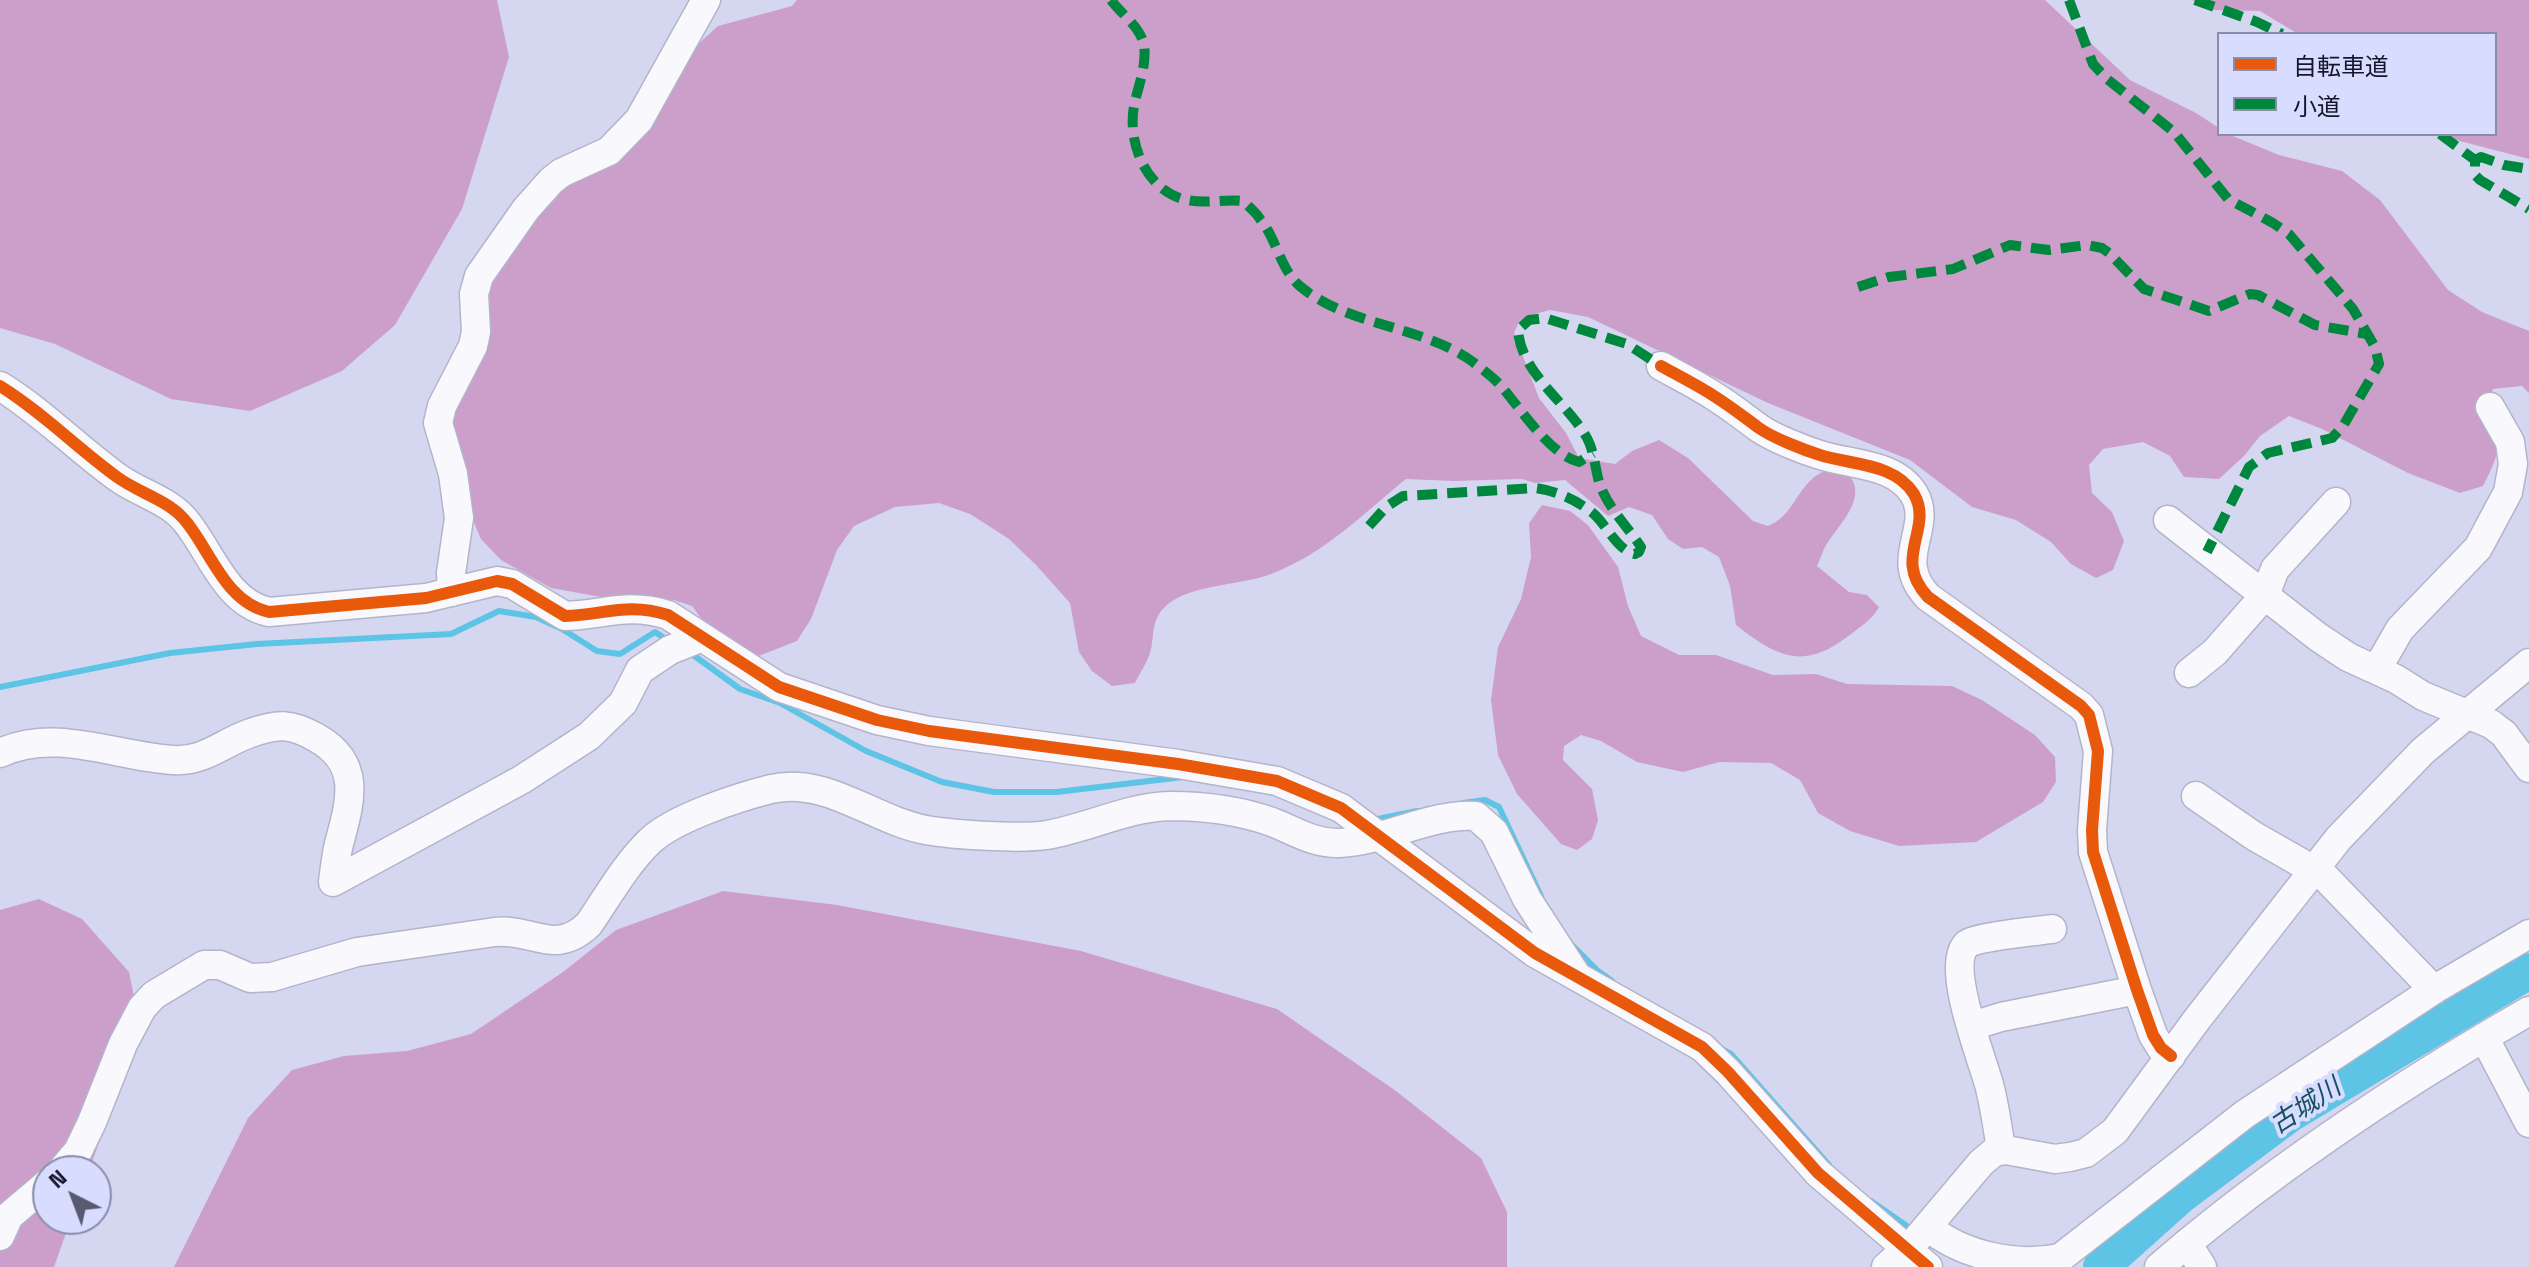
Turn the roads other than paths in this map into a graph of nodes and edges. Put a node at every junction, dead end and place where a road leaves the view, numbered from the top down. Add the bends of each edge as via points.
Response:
1 (706, 0) edge
2 (1661, 366) dead end
3 (0, 386) edge
4 (2490, 407) dead end
5 (2336, 502) dead end
6 (2168, 520) dead end
7 (452, 592) junction
8 (2265, 595) junction
9 (700, 638) junction
10 (2529, 663) edge
11 (2377, 669) junction
12 (2189, 673) dead end
13 (2468, 714) junction
14 (0, 753) edge
15 (2529, 768) edge
16 (2196, 796) dead end
17 (1369, 828) junction
18 (2313, 870) junction
19 (2052, 929) dead end
20 (2529, 934) edge
21 (1580, 980) junction
22 (2137, 990) junction
23 (2434, 990) junction
24 (2529, 1011) edge
25 (1972, 1026) junction
26 (2484, 1037) junction
27 (2171, 1056) junction
28 (2529, 1123) edge
29 (2001, 1150) junction
30 (75, 1155) edge
31 (32, 1197) edge
32 (0, 1236) edge
33 (1915, 1247) edge
34 (2194, 1255) edge
35 (2159, 1267) edge

1 - 7 street via 639,120 609,151 551,181 479,276 473,346 438,423 459,518
2 - 22 street via 1760,429 1819,455 1898,478 1918,505 1912,568 1919,587 2089,715 2098,751 2093,852
3 - 7 street via 127,485 176,510 222,577 257,609 411,600
4 - 11 street via 2510,442 2508,492 2478,548 2400,629
5 - 8 street via 2275,569
6 - 8 street
7 - 9 street via 497,581 512,584 565,616 622,608 651,610 668,615
8 - 11 street via 2348,657
8 - 12 street
9 - 14 street via 640,670 623,703 589,736 521,780 333,882 351,788 345,765 330,745 304,731 280,724 182,761 144,759 71,743
9 - 17 street via 779,687 877,720 1277,781 1341,808
10 - 13 street
11 - 13 street
13 - 15 street via 2504,734
13 - 18 street via 2423,751
16 - 18 street
17 - 21 street via 1496,926
17 - 21 street via 1467,816 1483,820
17 - 30 street via 1326,843 1254,817 1171,806 1020,836 928,830 894,822 812,787 770,789 660,832 640,851 589,924 566,939 495,932 357,952 272,977 250,978 220,965 204,965 142,1008
18 - 23 street via 2339,889
18 - 27 street
19 - 25 street via 1973,940 1965,946 1959,969
20 - 23 street
21 - 33 street via 1702,1047 1818,1173
22 - 25 street
22 - 27 street via 2153,1035
23 - 33 street via 2245,1114 2060,1258 2034,1265
24 - 26 street
25 - 29 street
26 - 28 street
26 - 34 street via 2314,1148
27 - 29 street via 2115,1131 2086,1153 2055,1159
29 - 33 street via 1981,1163
31 - 32 street via 9,1216
34 - 35 street

